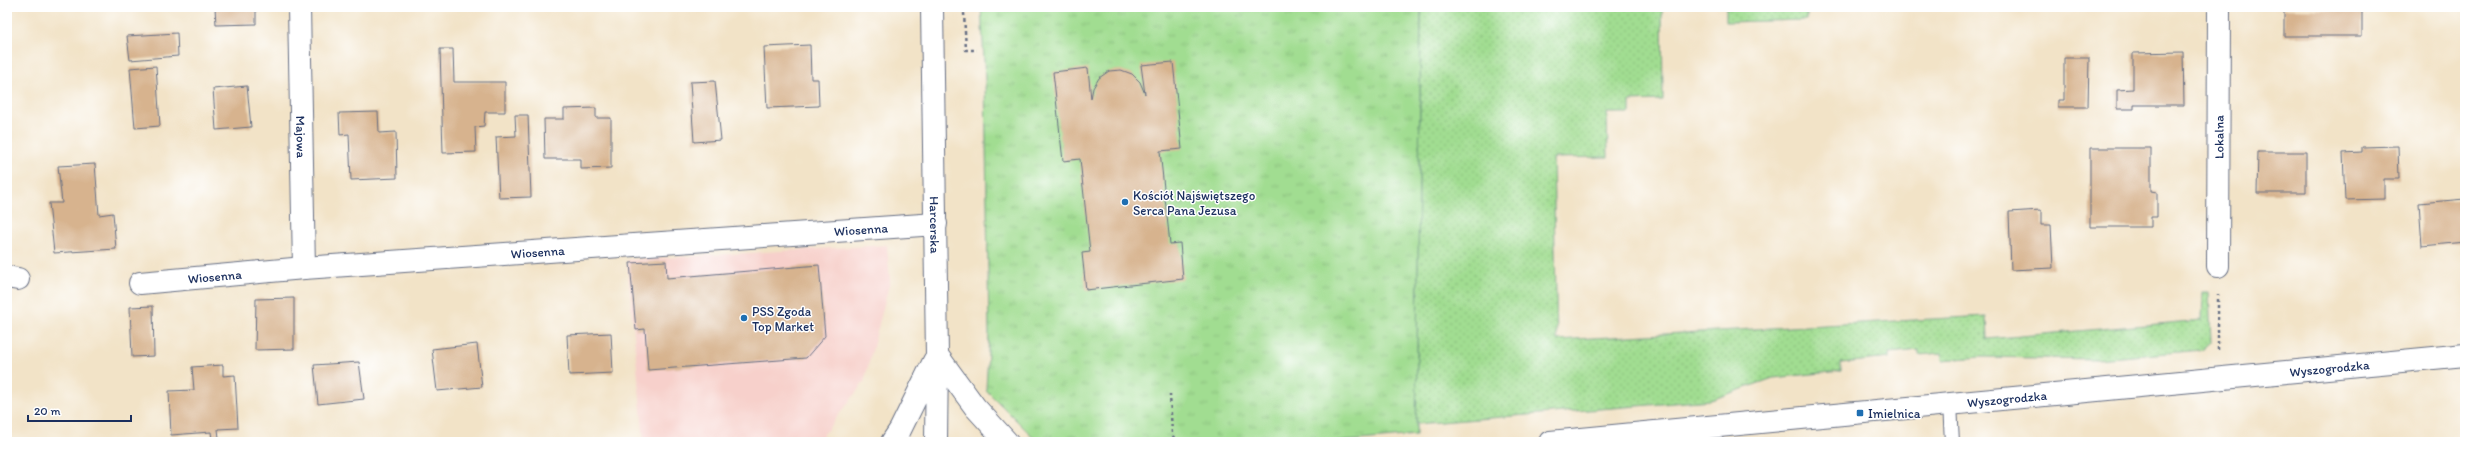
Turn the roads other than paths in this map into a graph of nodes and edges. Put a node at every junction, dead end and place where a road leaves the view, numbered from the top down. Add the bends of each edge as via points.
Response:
1 (299, 7) edge
2 (932, 7) edge
3 (2220, 7) edge
4 (936, 224) junction
5 (2218, 266) road end
6 (304, 268) junction
7 (140, 283) dead end
8 (937, 354) junction
9 (2465, 355) edge
10 (1950, 404) junction
11 (1573, 441) edge
12 (892, 442) edge
13 (936, 442) edge
14 (1007, 442) edge
15 (1550, 442) edge
16 (1952, 442) edge

1 - 6 street, Majowa
2 - 4 street, Harcerska
3 - 5 street, Lokalna
4 - 6 street, Wiosenna
4 - 8 street, Harcerska
6 - 7 street, Wiosenna
8 - 12 street
8 - 13 street, Harcerska
8 - 14 street via 975,407
9 - 10 street, Wyszogrodzka
10 - 11 street, Wyszogrodzka
10 - 16 lane
11 - 15 street, Wyszogrodzka

